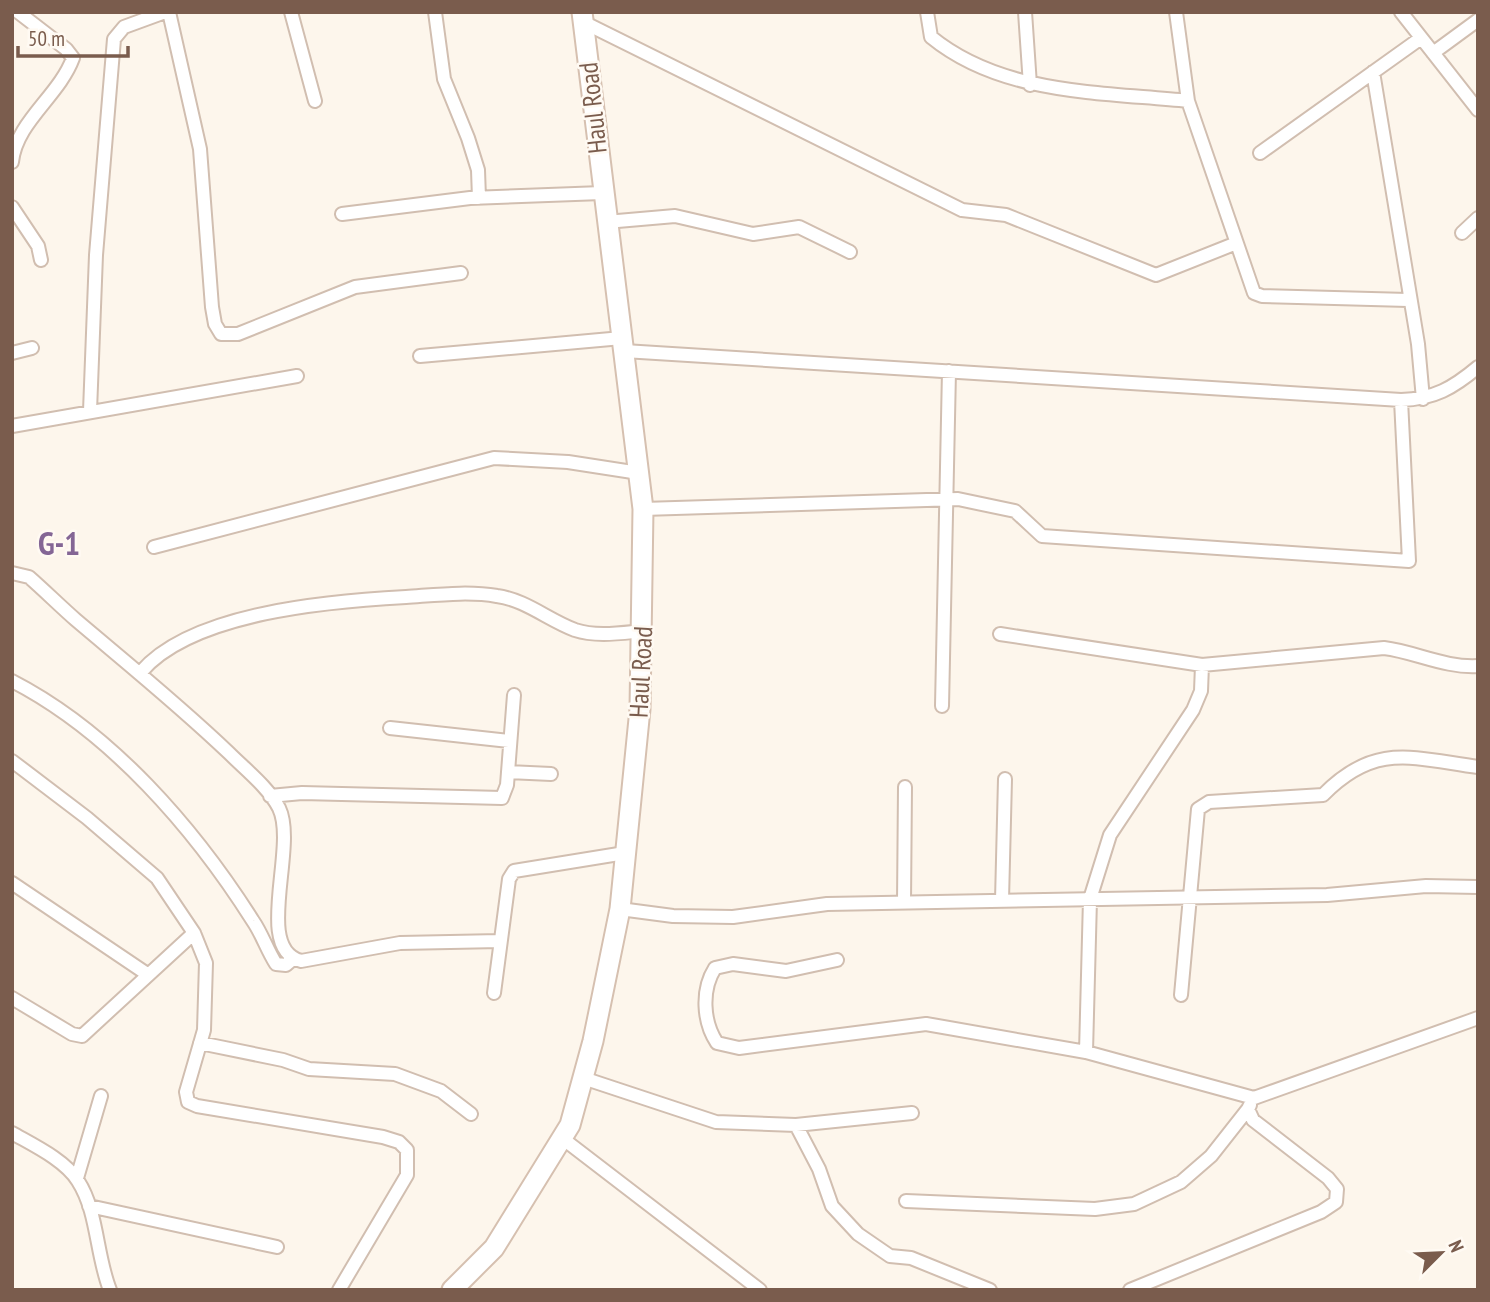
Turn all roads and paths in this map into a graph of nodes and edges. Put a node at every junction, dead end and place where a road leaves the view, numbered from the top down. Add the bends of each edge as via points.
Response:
1 (18, 12) edge
2 (167, 12) edge
3 (291, 12) edge
4 (435, 12) edge
5 (927, 12) edge
6 (1025, 12) edge
7 (1176, 12) edge
8 (1401, 12) edge
9 (582, 17) edge
10 (1478, 20) edge
11 (1421, 38) junction
12 (1433, 53) junction
13 (1373, 72) junction
14 (1030, 85) junction
15 (315, 101) dead end
16 (1188, 101) junction
17 (1478, 110) edge
18 (1260, 153) dead end
19 (12, 162) edge
20 (602, 193) junction
21 (479, 198) junction
22 (12, 207) edge
23 (342, 215) dead end
24 (1478, 218) edge
25 (606, 222) junction
26 (1462, 233) dead end
27 (1234, 244) junction
28 (850, 252) dead end
29 (41, 260) dead end
30 (461, 273) dead end
31 (1408, 300) junction
32 (623, 344) junction
33 (32, 348) dead end
34 (12, 353) edge
35 (419, 356) dead end
36 (1478, 367) edge
37 (949, 371) junction
38 (297, 376) dead end
39 (1423, 399) junction
40 (1401, 400) junction
41 (90, 411) junction
42 (12, 426) edge
43 (639, 473) junction
44 (946, 499) junction
45 (643, 509) junction
46 (154, 547) dead end
47 (12, 573) edge
48 (643, 631) junction
49 (1000, 634) dead end
50 (1202, 665) junction
51 (1478, 666) edge
52 (141, 673) junction
53 (12, 681) edge
54 (514, 695) dead end
55 (942, 706) dead end
56 (390, 728) dead end
57 (509, 741) junction
58 (12, 761) edge
59 (1478, 767) edge
60 (508, 772) junction
61 (551, 774) dead end
62 (1005, 779) dead end
63 (905, 787) dead end
64 (270, 796) junction
65 (625, 853) junction
66 (12, 883) edge
67 (1478, 887) edge
68 (1191, 898) junction
69 (1090, 899) junction
70 (1002, 900) junction
71 (904, 902) junction
72 (620, 909) junction
73 (194, 933) junction
74 (500, 941) junction
75 (293, 960) junction
76 (837, 960) dead end
77 (147, 974) junction
78 (494, 993) dead end
79 (1181, 995) dead end
80 (12, 998) edge
81 (1478, 1018) edge
82 (200, 1043) junction
83 (1086, 1052) junction
84 (583, 1079) junction
85 (101, 1096) dead end
86 (1251, 1104) junction
87 (912, 1113) dead end
88 (471, 1114) dead end
89 (796, 1125) junction
90 (12, 1133) edge
91 (562, 1138) junction
92 (77, 1178) junction
93 (906, 1201) dead end
94 (89, 1206) junction
95 (277, 1247) dead end
96 (458, 1288) edge
97 (763, 1289) edge
98 (110, 1290) edge
99 (339, 1290) edge
100 (990, 1290) edge
101 (1130, 1290) edge

1 - 19 street via 73,58 59,85 14,145
2 - 30 street via 200,149 212,307 221,334 238,334 355,287
2 - 41 street via 124,27 114,39 96,255
3 - 15 street
4 - 21 street via 444,79 478,170
5 - 14 street via 931,37 950,52
6 - 14 street
7 - 16 street
8 - 11 street
9 - 20 main road, Haul Road
9 - 27 street via 962,210 1006,215 1156,275
10 - 12 street
11 - 12 street
11 - 13 street
12 - 17 street
13 - 18 street
13 - 31 street
14 - 16 street
16 - 27 street
20 - 21 street
20 - 25 main road, Haul Road
21 - 23 street
22 - 29 street via 38,246
24 - 26 street
25 - 28 street via 675,216 753,234 799,227
25 - 32 main road, Haul Road
27 - 31 street via 1254,293 1262,296
31 - 39 street
32 - 35 street
32 - 37 street
32 - 43 main road, Haul Road
33 - 34 street
36 - 39 street via 1453,388
37 - 40 street
37 - 44 street
38 - 41 street
39 - 40 street
40 - 44 street via 1409,561 1042,536 1015,511
41 - 42 street
43 - 45 main road, Haul Road
43 - 46 street via 568,462 494,458
44 - 45 street
44 - 55 street
45 - 48 main road, Haul Road
47 - 52 street via 29,577
48 - 52 street via 608,634 575,630 544,612 498,596 449,594 321,603 191,637 152,660
48 - 65 main road, Haul Road
49 - 50 street
50 - 51 street via 1384,648 1409,651 1426,660
50 - 69 street via 1201,691 1194,710 1111,835
52 - 64 street
53 - 75 street via 82,723 136,771 223,880 276,964
54 - 57 street
56 - 57 street
57 - 60 street
58 - 73 street via 157,878
59 - 68 street via 1401,756 1366,763 1341,776 1323,796 1209,802 1198,809
60 - 61 street
60 - 64 street via 502,798
62 - 70 street
63 - 71 street
64 - 75 street via 279,808 286,845 277,932
65 - 72 main road, Haul Road
65 - 74 street via 514,871
66 - 77 street
67 - 68 street
68 - 69 street
68 - 79 street
69 - 70 street
69 - 83 street
70 - 71 street
71 - 72 street via 827,904 733,917
72 - 84 main road, Haul Road
73 - 77 street
73 - 82 street via 206,963
74 - 75 street via 400,943
74 - 78 street
76 - 83 street via 786,971 733,964 715,968 708,979 706,1026 717,1043 739,1048 926,1024
77 - 80 street via 82,1036
81 - 86 street
82 - 88 street via 309,1069 395,1074 441,1091
82 - 99 street via 186,1092 188,1101 197,1106 383,1137 407,1150 407,1175
83 - 86 street
84 - 89 street via 716,1122
84 - 91 main road, Haul Road
85 - 92 street
86 - 93 street via 1211,1156 1181,1182 1134,1204 1095,1209
86 - 101 street via 1253,1120 1328,1178 1337,1189 1336,1202
87 - 89 street
89 - 100 street via 832,1206 858,1234 890,1256 911,1258
90 - 92 street
91 - 96 main road, Haul Road via 494,1248
91 - 97 street
92 - 94 street
94 - 95 street
94 - 98 street

